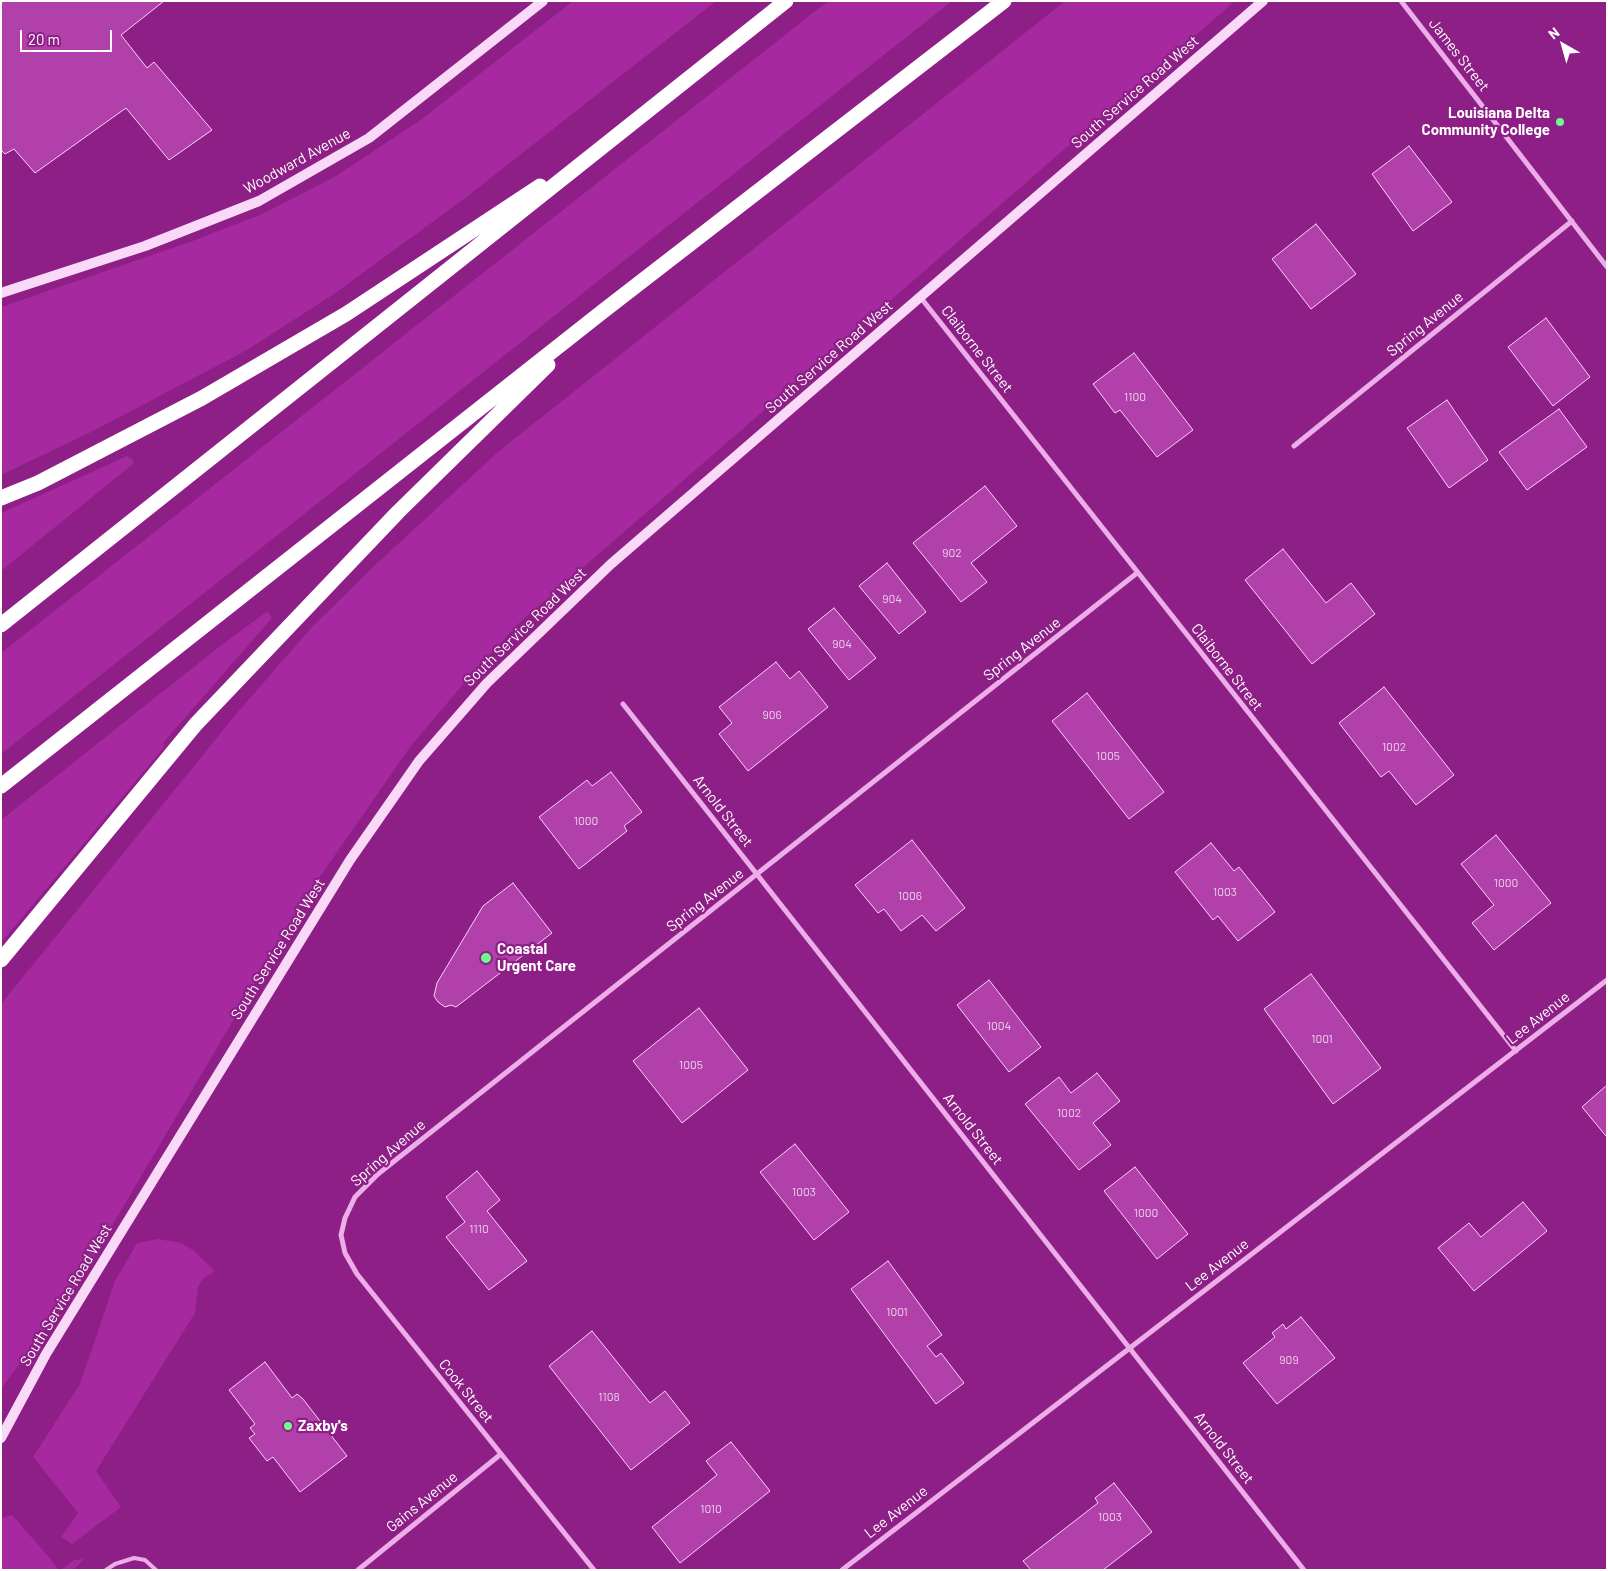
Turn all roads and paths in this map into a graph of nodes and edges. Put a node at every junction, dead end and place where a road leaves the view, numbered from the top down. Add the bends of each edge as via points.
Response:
1 (543, 1) edge
2 (786, 1) edge
3 (1004, 1) edge
4 (1263, 1) edge
5 (1401, 1) edge
6 (623, 131) junction
7 (1572, 222) junction
8 (1607, 267) edge
9 (1, 293) edge
10 (921, 298) junction
11 (602, 312) junction
12 (1294, 446) dead end
13 (1, 498) edge
14 (1137, 573) junction
15 (1, 625) edge
16 (623, 704) dead end
17 (1, 786) edge
18 (757, 875) junction
19 (1, 960) edge
20 (1607, 980) edge
21 (1516, 1051) junction
22 (345, 1218) joint
23 (1130, 1348) junction
24 (1, 1438) edge
25 (501, 1454) junction
26 (106, 1570) edge
27 (156, 1570) edge
28 (358, 1570) edge
29 (594, 1570) edge
30 (842, 1570) edge
31 (1304, 1570) edge

1 - 9 main road, Woodward Avenue via 369,138 259,201 145,246
2 - 6 highway
3 - 11 highway
4 - 10 main road, South Service Road West
5 - 7 street, James Street
6 - 13 highway via 346,314 202,398 38,483
6 - 15 highway
7 - 8 street, James Street
7 - 12 street, Spring Avenue
10 - 14 street, Claiborne Street
10 - 24 main road, South Service Road West via 610,564 487,683 419,761 350,860 46,1354
11 - 17 highway
11 - 19 highway via 392,519 196,724
14 - 18 street, Spring Avenue
14 - 21 street, Claiborne Street
16 - 18 street, Arnold Street
18 - 22 street, Spring Avenue via 378,1174 355,1197
18 - 23 street, Arnold Street
20 - 21 street, Lee Avenue
21 - 23 street, Lee Avenue
22 - 25 street, Cook Street via 340,1235 345,1253 357,1274
23 - 30 street, Lee Avenue
23 - 31 street, Arnold Street
25 - 28 street, Gains Avenue
25 - 29 street, Cook Street
26 - 27 lane via 134,1558 145,1560

